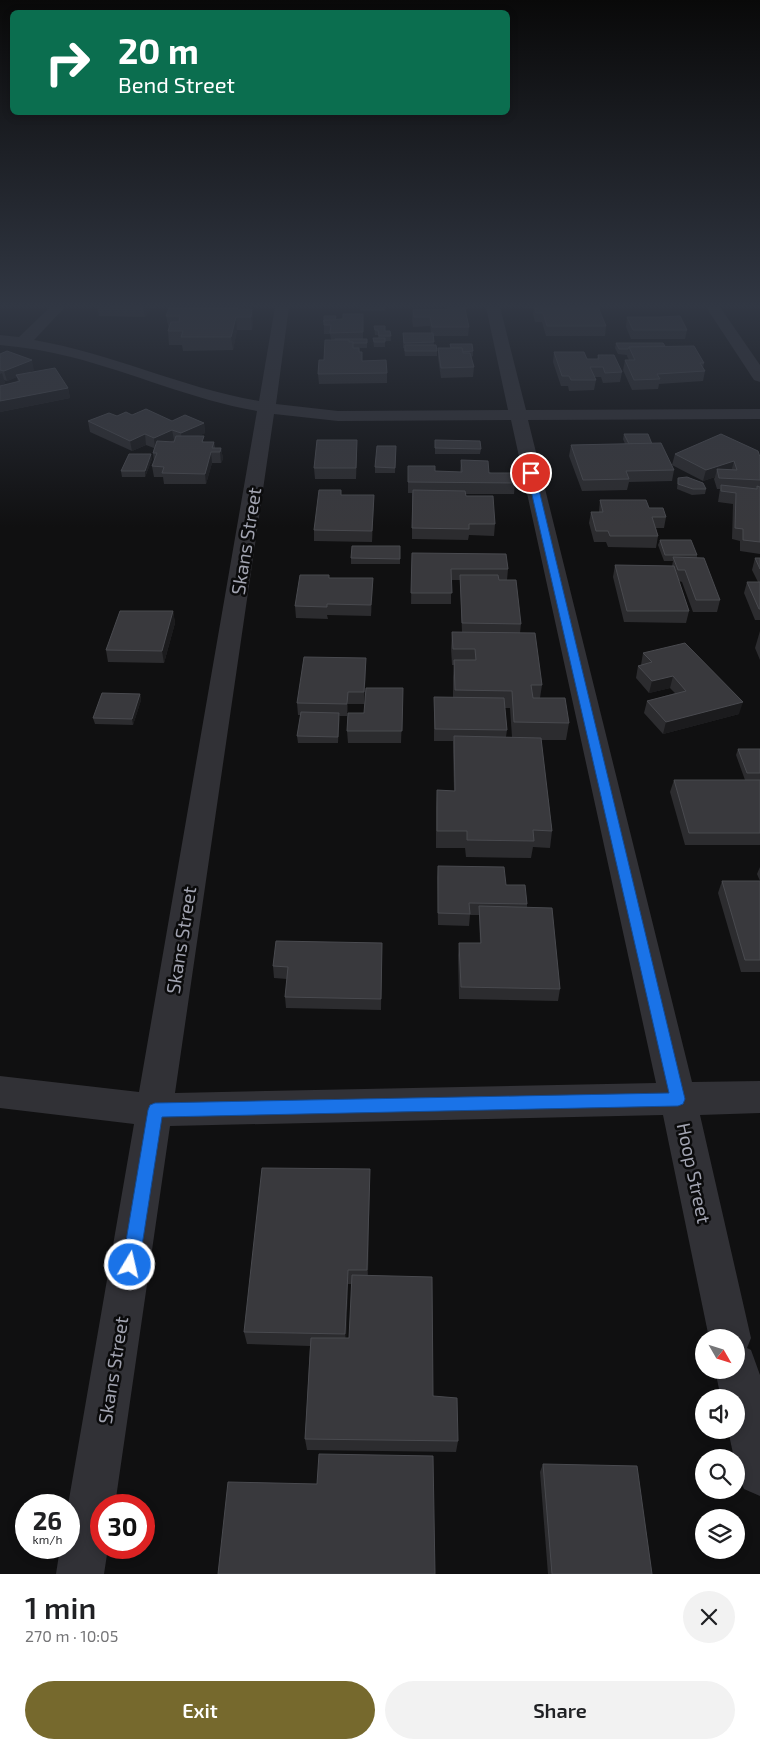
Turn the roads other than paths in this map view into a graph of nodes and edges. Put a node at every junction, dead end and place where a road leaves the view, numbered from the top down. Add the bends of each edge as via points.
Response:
1 (164, 380) edge
2 (272, 380) edge
3 (510, 380) edge
4 (268, 409) junction
5 (760, 414) edge
6 (518, 416) junction
7 (0, 1092) edge
8 (760, 1097) edge
9 (678, 1099) junction
10 (155, 1110) junction
11 (728, 1329) edge
12 (739, 1379) edge
13 (760, 1473) edge
14 (80, 1574) edge

1 - 4 street via 204,394
2 - 4 street, Skans Street
3 - 6 street, Hoop Street
4 - 6 street via 338,416
4 - 10 street, Skans Street
5 - 6 street
6 - 9 street, Hoop Street
7 - 10 street
8 - 9 street
9 - 10 street
9 - 11 street, Hoop Street
10 - 14 street, Skans Street
12 - 13 street

